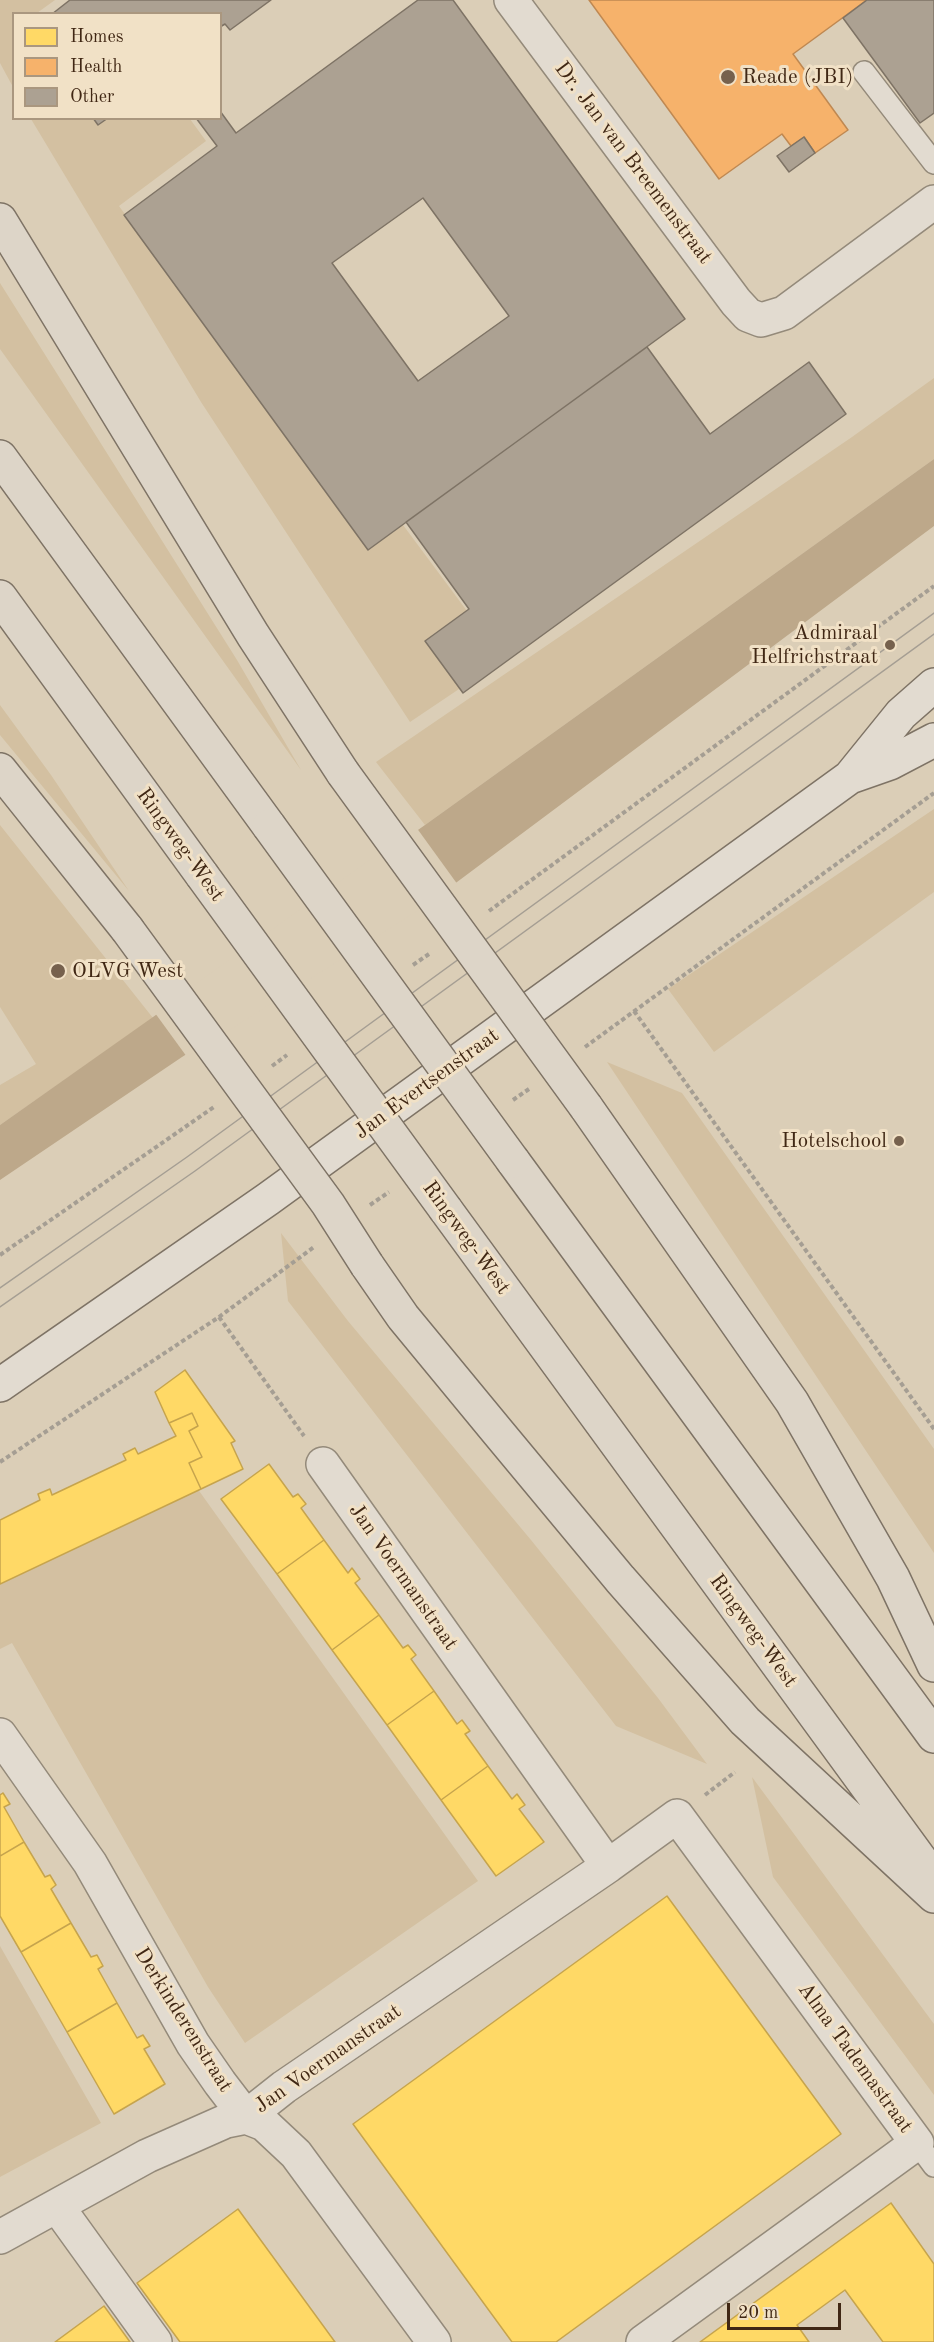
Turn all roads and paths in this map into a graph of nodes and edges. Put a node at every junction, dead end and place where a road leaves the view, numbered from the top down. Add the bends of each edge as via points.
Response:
1 (511, 0) edge
2 (864, 72) dead end
3 (934, 164) edge
4 (934, 202) edge
5 (0, 220) edge
6 (0, 457) edge
7 (0, 597) edge
8 (934, 685) edge
9 (934, 740) edge
10 (0, 770) edge
11 (850, 777) junction
12 (634, 1011) dead end
13 (219, 1317) dead end
14 (0, 1385) edge
15 (934, 1429) edge
16 (323, 1464) joint
17 (934, 1665) edge
18 (0, 1735) edge
19 (934, 1736) edge
20 (677, 1816) joint
21 (609, 1866) junction
22 (934, 1879) edge
23 (934, 1896) edge
24 (246, 2117) junction
25 (926, 2155) edge
26 (57, 2206) junction
27 (0, 2237) edge
28 (155, 2342) edge
29 (434, 2342) edge
30 (643, 2342) edge

1 - 4 street, Dr. Jan van Breemenstraat via 748,315 761,320 784,313
2 - 3 lane
5 - 17 highway, bridge via 253,635 343,773 586,1107 792,1402 893,1578
6 - 19 highway, bridge
7 - 22 highway, Ringweg-West, bridge
8 - 11 street, Jan Evertsenstraat via 901,714
9 - 11 street, Jan Evertsenstraat via 890,763
10 - 23 highway, bridge via 127,928 328,1204 403,1317 504,1440 745,1721
11 - 14 street, Jan Evertsenstraat via 268,1198
12 - 15 path
13 - 16 path
16 - 21 street, Jan Voermanstraat
18 - 24 street, Derkinderenstraat via 90,1863 193,2044
20 - 21 street, Jan Voermanstraat
20 - 25 street, Alma Tademastraat
21 - 24 street, Jan Voermanstraat via 284,2087
24 - 26 street, Jan Voermanstraat via 226,2121 147,2156
24 - 29 street, Derkinderenstraat via 264,2124 296,2154
25 - 30 street, Alma Tademastraat
26 - 27 street, Jan Voermanstraat
26 - 28 street

